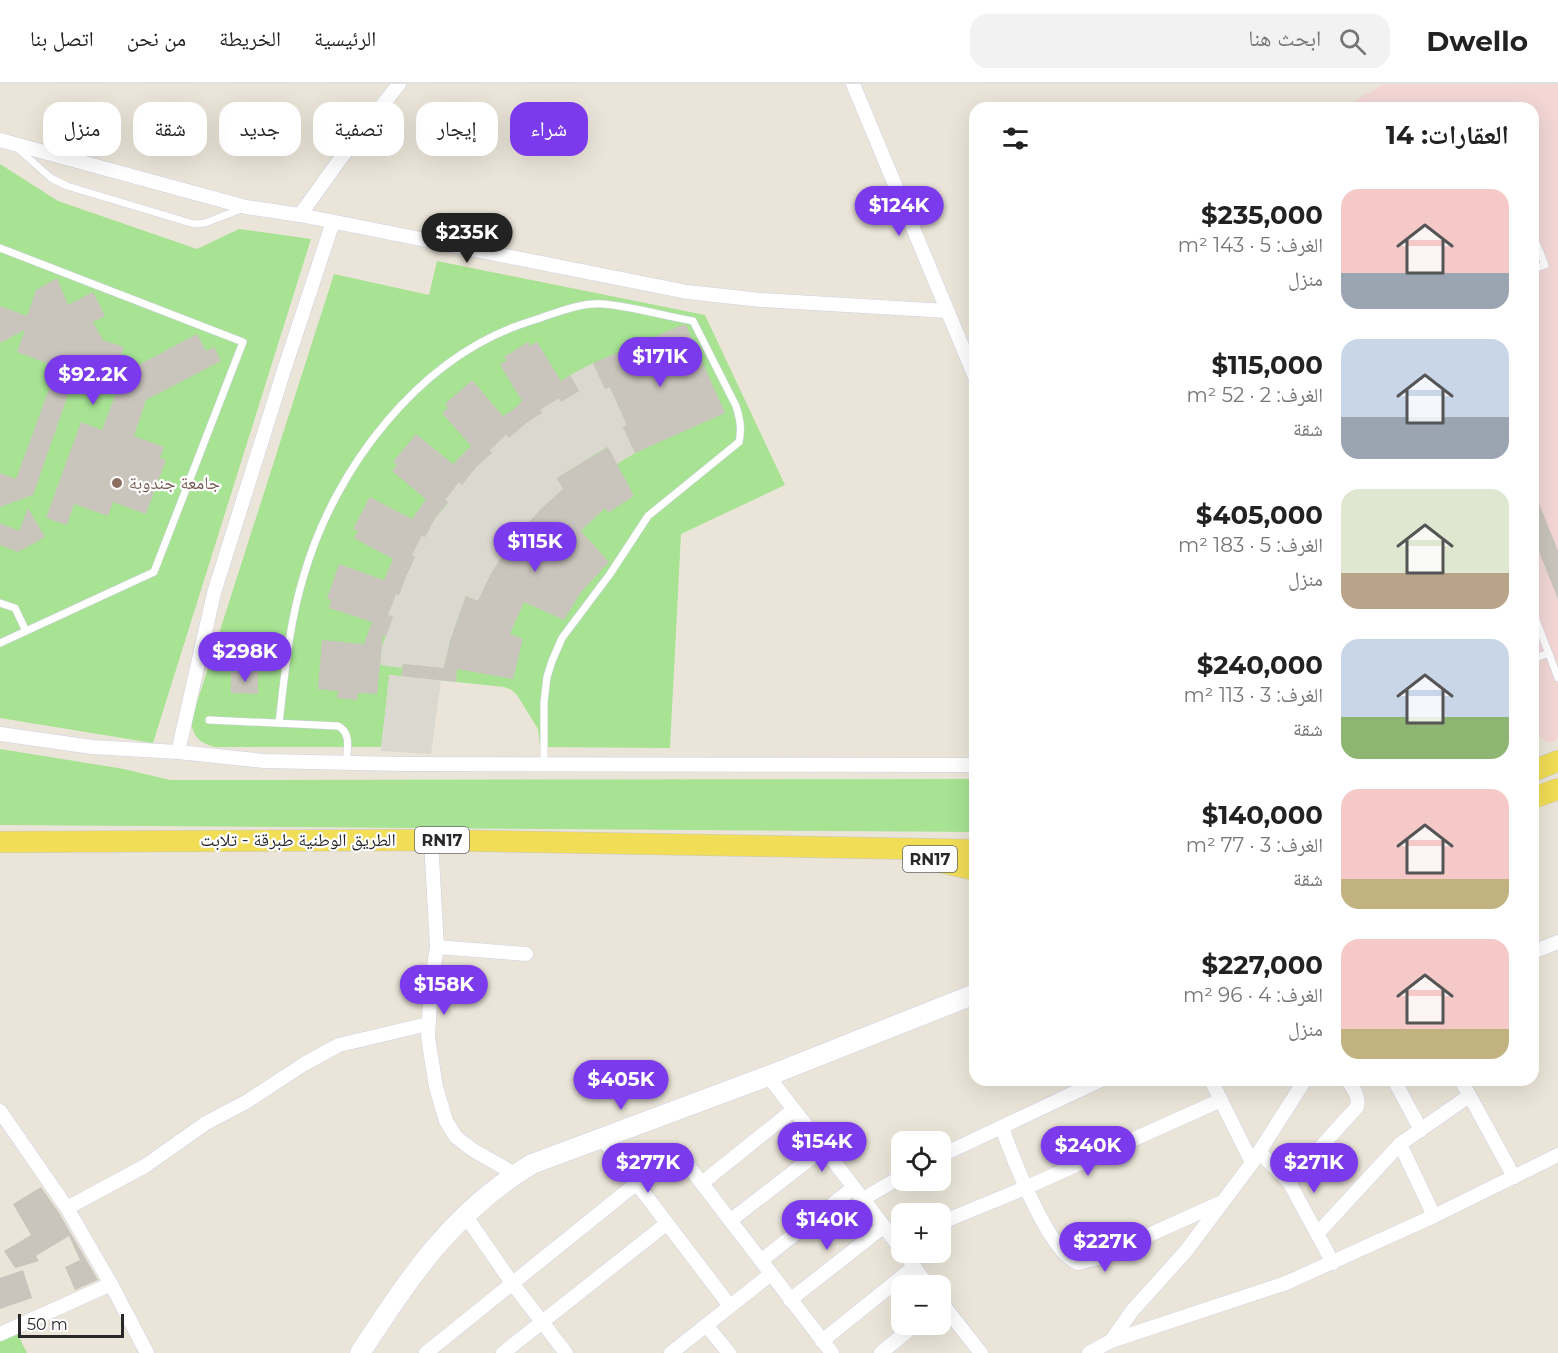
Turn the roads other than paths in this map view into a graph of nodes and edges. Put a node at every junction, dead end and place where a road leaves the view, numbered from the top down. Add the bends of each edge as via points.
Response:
1 (399, 84) edge
2 (853, 84) edge
3 (6, 142) edge
4 (246, 207) junction
5 (300, 215) junction
6 (333, 222) junction
7 (0, 248) edge
8 (1539, 250) edge
9 (1539, 267) edge
10 (947, 311) junction
11 (969, 363) edge
12 (0, 603) edge
13 (1539, 628) edge
14 (26, 631) junction
15 (0, 644) edge
16 (1548, 653) junction
17 (1539, 657) edge
18 (1558, 678) edge
19 (209, 720) dead end
20 (279, 723) junction
21 (0, 734) edge
22 (178, 752) junction
23 (1558, 761) edge
24 (346, 763) junction
25 (544, 764) junction
26 (969, 765) edge
27 (1539, 769) edge
28 (1558, 789) edge
29 (1539, 796) edge
30 (432, 840) junction
31 (0, 842) edge
32 (884, 849) junction
33 (969, 850) edge
34 (969, 869) edge
35 (1558, 942) edge
36 (437, 947) junction
37 (1539, 950) edge
38 (526, 954) dead end
39 (969, 996) edge
40 (428, 1024) junction
41 (768, 1076) junction
42 (1089, 1086) edge
43 (1214, 1086) edge
44 (1301, 1086) edge
45 (1351, 1086) edge
46 (1397, 1086) edge
47 (1464, 1086) edge
48 (1469, 1096) junction
49 (1221, 1100) junction
50 (793, 1110) junction
51 (0, 1111) edge
52 (1002, 1128) junction
53 (1421, 1130) junction
54 (602, 1138) junction
55 (1400, 1144) junction
56 (823, 1149) junction
57 (951, 1150) edge
58 (1558, 1155) edge
59 (1255, 1157) junction
60 (515, 1174) junction
61 (1514, 1177) junction
62 (891, 1182) edge
63 (1289, 1182) junction
64 (702, 1183) junction
65 (635, 1184) junction
66 (853, 1188) junction
67 (1025, 1188) junction
68 (863, 1199) junction
69 (1223, 1201) junction
70 (67, 1208) junction
71 (465, 1215) junction
72 (1434, 1216) junction
73 (951, 1218) edge
74 (731, 1220) junction
75 (666, 1224) junction
76 (883, 1227) junction
77 (1317, 1234) junction
78 (891, 1236) edge
79 (762, 1260) junction
80 (911, 1263) edge
81 (1333, 1263) junction
82 (914, 1267) junction
83 (771, 1274) junction
84 (920, 1275) edge
85 (512, 1283) junction
86 (111, 1284) junction
87 (790, 1300) junction
88 (730, 1306) junction
89 (951, 1318) edge
90 (542, 1322) junction
91 (706, 1326) junction
92 (0, 1334) edge
93 (903, 1335) edge
94 (822, 1341) junction
95 (1111, 1341) junction
96 (366, 1350) edge
97 (974, 1351) edge
98 (147, 1353) edge
99 (426, 1353) edge
100 (502, 1353) edge
101 (566, 1353) edge
102 (671, 1353) edge
103 (729, 1353) edge
104 (832, 1353) edge
105 (881, 1353) edge
106 (1089, 1353) edge

1 - 5 street
2 - 10 street
3 - 4 street
3 - 4 lane via 67,186 194,224
4 - 5 street
5 - 6 street
6 - 10 street via 687,292
6 - 22 street via 214,592
7 - 14 lane via 243,342 154,572
8 - 9 lane via 1545,265
10 - 11 street
12 - 14 lane via 15,608
13 - 16 lane
14 - 15 lane
16 - 17 lane
16 - 18 lane
19 - 20 lane
20 - 24 lane via 344,729 348,739
20 - 25 lane via 291,626 317,539 368,444 422,387 451,362 507,329 576,307 602,304 693,321 736,406 739,442 648,516 562,638 552,661 544,702
21 - 22 street via 92,747
22 - 24 street via 264,761
23 - 27 main road
24 - 25 street
25 - 26 street
28 - 29 main road
30 - 31 main road, الطريق الوطنية طبرقة - تلابت / RN17
30 - 32 main road, الطريق الوطنية طبرقة - تلابت / RN17
30 - 36 street
32 - 33 main road, الطريق الوطنية طبرقة - تلابت / RN17
32 - 34 main road, الطريق الوطنية طبرقة - تلابت / RN17
35 - 37 street
36 - 38 street
36 - 40 street
39 - 41 street
40 - 60 street via 429,1051 446,1121 456,1137
40 - 70 street via 339,1045 206,1123 145,1166
41 - 50 street
41 - 54 street
42 - 52 street
43 - 49 street
44 - 59 street
45 - 63 street via 1357,1107
46 - 53 street
47 - 48 street
48 - 53 street
48 - 61 street
49 - 59 street
49 - 67 street
50 - 56 street
50 - 64 street
51 - 70 street
52 - 57 street
52 - 67 street
53 - 55 street
54 - 60 street
54 - 65 street
55 - 72 street
55 - 77 street
56 - 66 street
56 - 74 street
58 - 61 street
59 - 63 street
59 - 69 street
60 - 71 street
61 - 72 street
62 - 68 street
63 - 77 street
64 - 65 street via 676,1153
64 - 74 street
65 - 75 street
65 - 85 street
66 - 68 street
66 - 79 street
67 - 69 street via 1056,1243 1073,1262 1082,1263
67 - 73 street
68 - 76 street
69 - 95 street
70 - 86 street
71 - 85 street
71 - 96 street via 428,1254
72 - 81 street
74 - 79 street
75 - 88 street
75 - 90 street
76 - 78 street
76 - 87 street
77 - 81 street
79 - 83 street
80 - 82 street
81 - 95 street via 1286,1283
82 - 84 street
82 - 94 street
83 - 87 street
83 - 88 street
85 - 90 street
85 - 99 street
86 - 92 street
86 - 98 street
87 - 94 street
88 - 91 street
89 - 97 street
90 - 100 street
90 - 101 street
91 - 102 street
91 - 103 street
93 - 105 street
94 - 104 street
95 - 106 street

